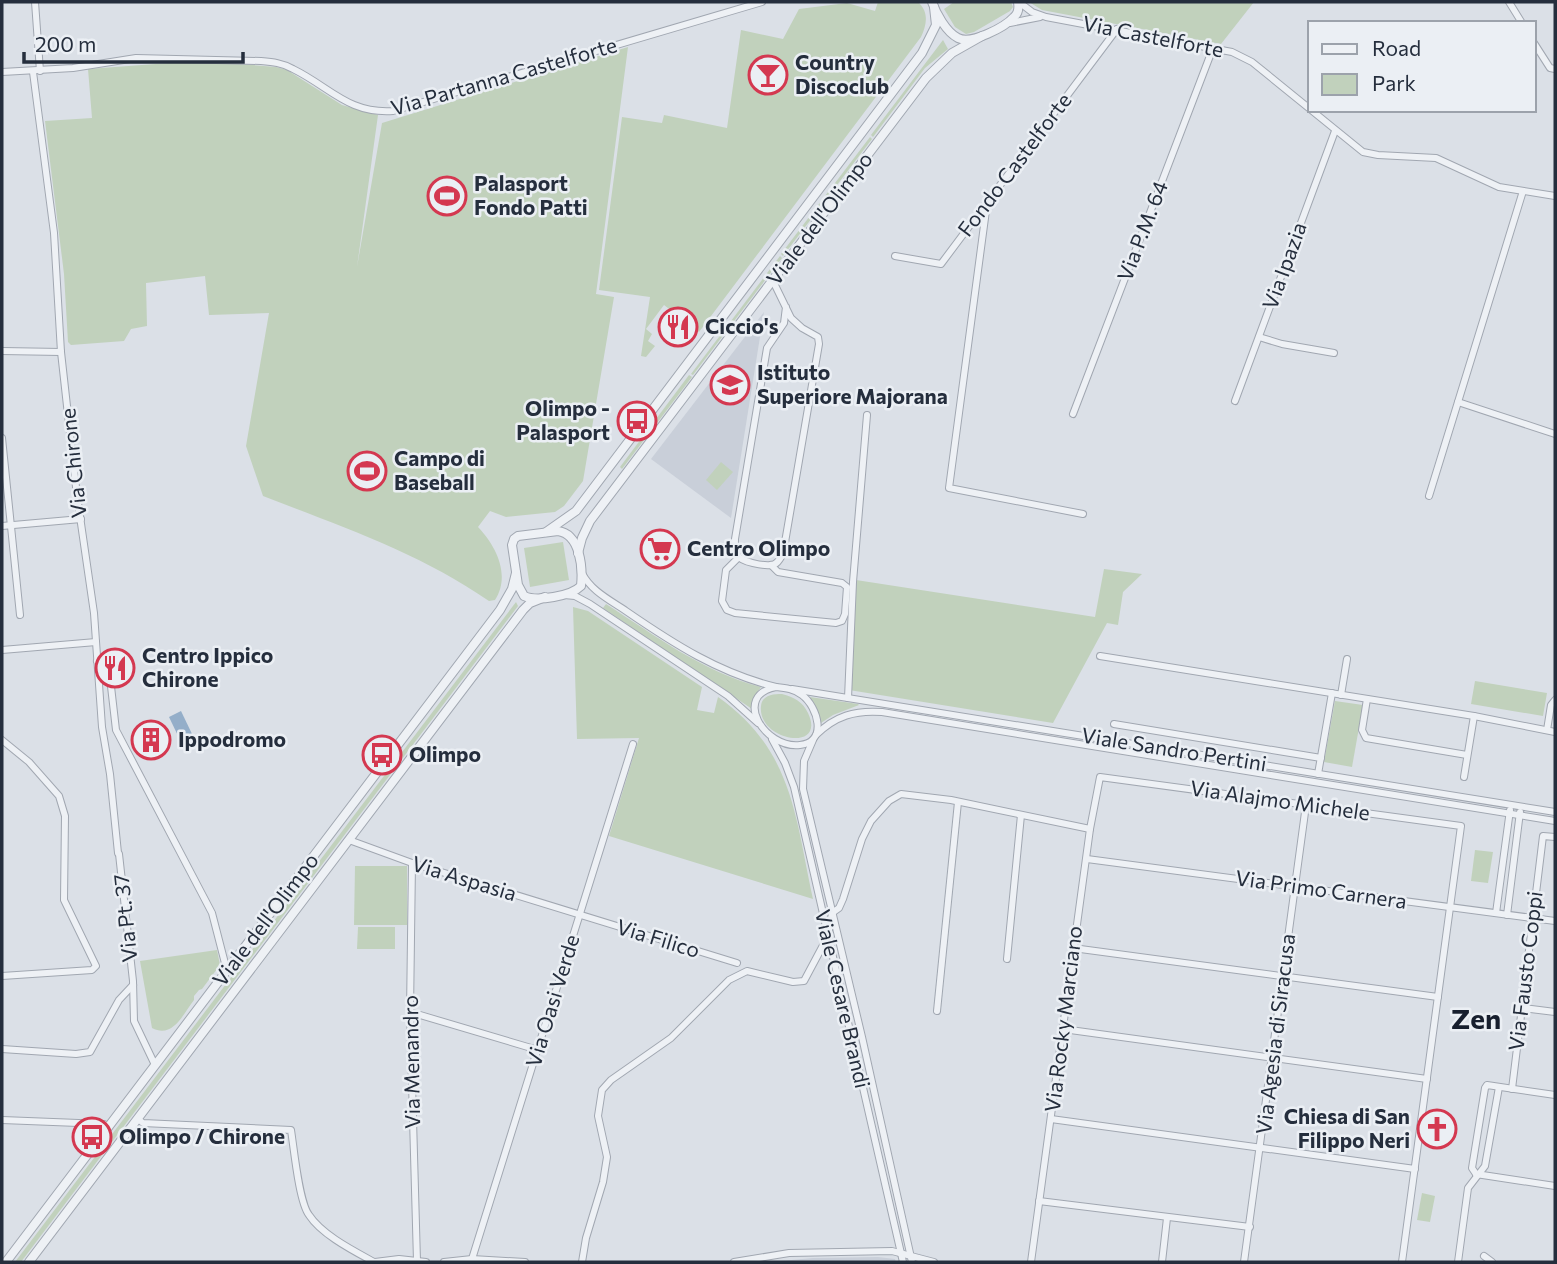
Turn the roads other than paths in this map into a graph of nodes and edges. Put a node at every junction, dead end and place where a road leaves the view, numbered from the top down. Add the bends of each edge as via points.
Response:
1 (35, 2) edge
2 (762, 2) edge
3 (1019, 2) edge
4 (1509, 2) edge
5 (932, 4) edge
6 (1046, 17) junction
7 (1521, 21) edge
8 (1000, 26) junction
9 (1116, 29) junction
10 (982, 36) junction
11 (1536, 46) edge
12 (1213, 48) junction
13 (1552, 69) edge
14 (37, 71) junction
15 (2, 72) edge
16 (1308, 109) edge
17 (1312, 112) edge
18 (1335, 131) junction
19 (1523, 191) junction
20 (1555, 196) edge
21 (987, 203) junction
22 (895, 256) dead end
23 (773, 281) junction
24 (786, 307) junction
25 (1259, 337) junction
26 (2, 351) edge
27 (61, 352) junction
28 (1334, 353) dead end
29 (1235, 401) dead end
30 (1458, 402) junction
31 (1073, 414) dead end
32 (867, 415) dead end
33 (1555, 434) edge
34 (2, 438) edge
35 (1429, 496) dead end
36 (1083, 514) dead end
37 (80, 519) junction
38 (2, 526) edge
39 (11, 526) junction
40 (546, 532) junction
41 (578, 554) junction
42 (738, 558) junction
43 (771, 565) junction
44 (580, 569) junction
45 (516, 573) junction
46 (558, 595) junction
47 (545, 597) junction
48 (20, 615) dead end
49 (96, 642) junction
50 (2, 650) edge
51 (1100, 656) dead end
52 (1347, 659) dead end
53 (97, 661) junction
54 (776, 687) junction
55 (792, 690) junction
56 (1332, 693) junction
57 (1341, 695) junction
58 (848, 698) junction
59 (1367, 699) junction
60 (1555, 700) edge
61 (1474, 716) junction
62 (758, 723) junction
63 (1114, 724) dead end
64 (1547, 730) junction
65 (1555, 732) edge
66 (815, 737) junction
67 (772, 738) junction
68 (2, 740) edge
69 (633, 744) dead end
70 (1468, 755) junction
71 (1321, 758) junction
72 (1318, 774) junction
73 (1100, 777) joint
74 (1464, 777) dead end
75 (958, 802) junction
76 (1306, 805) junction
77 (1511, 805) junction
78 (1521, 806) junction
79 (1555, 812) edge
80 (1510, 814) junction
81 (1021, 815) junction
82 (1520, 815) junction
83 (1555, 821) edge
84 (1090, 829) junction
85 (1555, 837) edge
86 (349, 840) junction
87 (118, 854) joint
88 (1087, 859) junction
89 (412, 863) junction
90 (1296, 887) junction
91 (1450, 907) junction
92 (832, 913) junction
93 (1496, 913) junction
94 (580, 915) junction
95 (1507, 915) junction
96 (1532, 918) junction
97 (1555, 921) edge
98 (828, 936) junction
99 (1073, 948) junction
100 (1007, 960) dead end
101 (737, 963) dead end
102 (227, 971) junction
103 (2, 976) edge
104 (1284, 976) junction
105 (133, 983) junction
106 (1438, 997) junction
107 (1523, 1008) junction
108 (937, 1011) dead end
109 (410, 1012) junction
110 (1555, 1012) edge
111 (1063, 1029) junction
112 (2, 1049) edge
113 (538, 1050) junction
114 (1273, 1057) junction
115 (155, 1065) junction
116 (1427, 1079) junction
117 (1499, 1087) junction
118 (1512, 1089) junction
119 (1555, 1095) edge
120 (2, 1119) edge
121 (138, 1119) junction
122 (1051, 1119) junction
123 (108, 1127) junction
124 (1261, 1146) junction
125 (1415, 1169) junction
126 (1476, 1174) junction
127 (1555, 1186) edge
128 (1040, 1201) junction
129 (1167, 1218) junction
130 (1250, 1227) junction
131 (901, 1252) junction
132 (1484, 1256) dead end
133 (472, 1259) junction
134 (911, 1259) edge
135 (417, 1261) edge
136 (6, 1262) edge
137 (29, 1262) edge
138 (375, 1262) edge
139 (426, 1262) edge
140 (444, 1262) edge
141 (525, 1262) edge
142 (583, 1262) edge
143 (734, 1262) edge
144 (903, 1262) edge
145 (934, 1262) edge
146 (1031, 1262) edge
147 (1162, 1262) edge
148 (1244, 1262) edge
149 (1402, 1262) edge
150 (1458, 1262) edge
151 (1492, 1262) edge

1 - 14 street, Via Chirone
2 - 14 street, Via Partanna Castelforte via 393,111 356,106 277,63 136,58
3 - 6 street, Via Castelforte
3 - 8 street via 1016,16
4 - 7 street
5 - 10 street via 958,38
5 - 40 street, Viale dell'Olimpo via 934,30 922,53 576,511
6 - 8 street, Via Castelforte
6 - 9 street, Via Castelforte
8 - 10 street, Viale dell'Olimpo
9 - 12 street, Via Castelforte
9 - 21 street, Fondo Castelforte
10 - 23 street, Viale dell'Olimpo via 932,71
11 - 13 street
12 - 16 street, Via Castelforte via 1252,62
12 - 31 street, Via P.M. 64
14 - 15 street, Via Partanna Castelforte
14 - 27 street, Via Chirone
17 - 18 street, Via Castelforte
18 - 19 street, Via Castelforte via 1368,154 1436,158 1499,187
18 - 25 street, Via Ipazia
19 - 20 street, Via Castelforte
19 - 30 street
21 - 22 street, Fondo Castelforte via 941,264
21 - 36 street via 949,488
23 - 24 street
23 - 41 street, Viale dell'Olimpo via 590,521
24 - 42 street via 784,323 767,348 735,539
24 - 43 street via 791,318 818,337 819,344 783,554
25 - 28 street
25 - 29 street, Via Ipazia
26 - 27 street
27 - 37 street, Via Chirone
30 - 33 street
30 - 35 street
32 - 58 street
34 - 39 street
37 - 39 street
37 - 49 street, Via Chirone
38 - 39 street
39 - 48 street
40 - 41 street via 569,534
40 - 45 street via 514,539
41 - 44 street
42 - 43 street
42 - 43 street via 726,570 722,601 727,610 842,621 847,587 842,583 778,572
44 - 46 street via 578,589
44 - 54 street via 593,588 688,652 720,669
45 - 47 street via 524,596
45 - 102 street, Viale dell'Olimpo via 500,610
46 - 47 street
46 - 62 street via 575,596 590,604 728,696
47 - 86 street, Viale dell'Olimpo via 523,610
49 - 50 street
49 - 53 street, Via Chirone
51 - 56 street
52 - 57 street
53 - 87 street, Via Chirone
53 - 102 street via 108,670 116,730 212,914
54 - 55 street
54 - 62 street via 764,690 756,699
55 - 58 street, Viale Sandro Pertini
55 - 66 street via 812,706 817,719
56 - 57 street
56 - 71 street
57 - 59 street
58 - 72 street, Viale Sandro Pertini
59 - 61 street
59 - 70 street via 1362,730 1366,738
60 - 64 street
61 - 64 street
61 - 70 street
62 - 67 street
63 - 71 street
64 - 65 street
66 - 67 street via 797,746
66 - 80 street, Viale Sandro Pertini via 841,716 882,712
66 - 92 street, Viale Cesare Brandi via 802,778
67 - 98 street, Viale Cesare Brandi via 794,788
68 - 103 street via 59,796 65,816 64,900 96,966 92,970
69 - 94 street, Via Oasi Verde
70 - 74 street
71 - 72 street
72 - 77 street, Viale Sandro Pertini
73 - 76 street, Via Alajmo Michele
73 - 84 street, Via Rocky Marciano
75 - 81 street
75 - 92 street via 901,794 889,801 871,821 843,899
75 - 108 street
76 - 90 street, Via Agesia di Siracusa
76 - 91 street, Via Alajmo Michele via 1461,826
77 - 78 street, Viale Sandro Pertini
77 - 80 street
78 - 79 street, Viale Sandro Pertini
78 - 82 street
80 - 82 street, Viale Sandro Pertini
80 - 93 street
81 - 84 street
81 - 100 street
82 - 83 street, Viale Sandro Pertini
82 - 95 street
84 - 88 street, Via Rocky Marciano
85 - 96 street, Via Fausto Coppi via 1543,836
86 - 89 street, Via Aspasia
86 - 121 street, Viale dell'Olimpo
87 - 105 street, Via Pt. 37
88 - 90 street, Via Primo Carnera
88 - 99 street, Via Rocky Marciano
89 - 94 street, Via Aspasia
89 - 109 street, Via Menandro
90 - 91 street, Via Primo Carnera
90 - 104 street, Via Agesia di Siracusa
91 - 93 street, Via Primo Carnera
91 - 106 street
92 - 98 street
92 - 134 street, Viale Cesare Brandi
93 - 95 street, Via Primo Carnera
94 - 101 street, Via Filico
94 - 113 street, Via Oasi Verde
95 - 96 street, Via Primo Carnera
96 - 97 street, Via Primo Carnera
96 - 107 street, Via Fausto Coppi
98 - 131 street, Viale Cesare Brandi
98 - 142 street via 804,981 747,971 729,980 671,1038 602,1090 598,1116 607,1157
99 - 104 street
99 - 111 street, Via Rocky Marciano
102 - 115 street, Viale dell'Olimpo
104 - 106 street
104 - 114 street, Via Agesia di Siracusa
105 - 112 street via 90,1052
105 - 115 street via 134,1021
106 - 116 street
107 - 110 street
107 - 118 street, Via Fausto Coppi
109 - 113 street
109 - 135 street, Via Menandro
111 - 114 street
111 - 122 street, Via Rocky Marciano
113 - 133 street, Via Oasi Verde
114 - 116 street
114 - 124 street, Via Agesia di Siracusa
115 - 123 street, Viale dell'Olimpo
116 - 125 street
117 - 118 street
117 - 126 street via 1485,1166
117 - 126 street via 1485,1088 1472,1168
118 - 119 street
120 - 123 street
121 - 137 street, Viale dell'Olimpo
121 - 138 street via 143,1123 291,1130 308,1214 338,1242
122 - 124 street
122 - 128 street, Via Rocky Marciano
123 - 136 street, Viale dell'Olimpo
124 - 125 street
124 - 130 street, Via Agesia di Siracusa
125 - 149 street
126 - 127 street
126 - 150 street via 1468,1188
128 - 129 street
128 - 146 street, Via Rocky Marciano
129 - 130 street
129 - 147 street
130 - 148 street, Via Agesia di Siracusa
131 - 134 street
131 - 143 street via 800,1252
131 - 144 street, Viale Cesare Brandi
132 - 151 street
133 - 140 street
133 - 141 street
134 - 145 street
135 - 138 street
135 - 139 street

